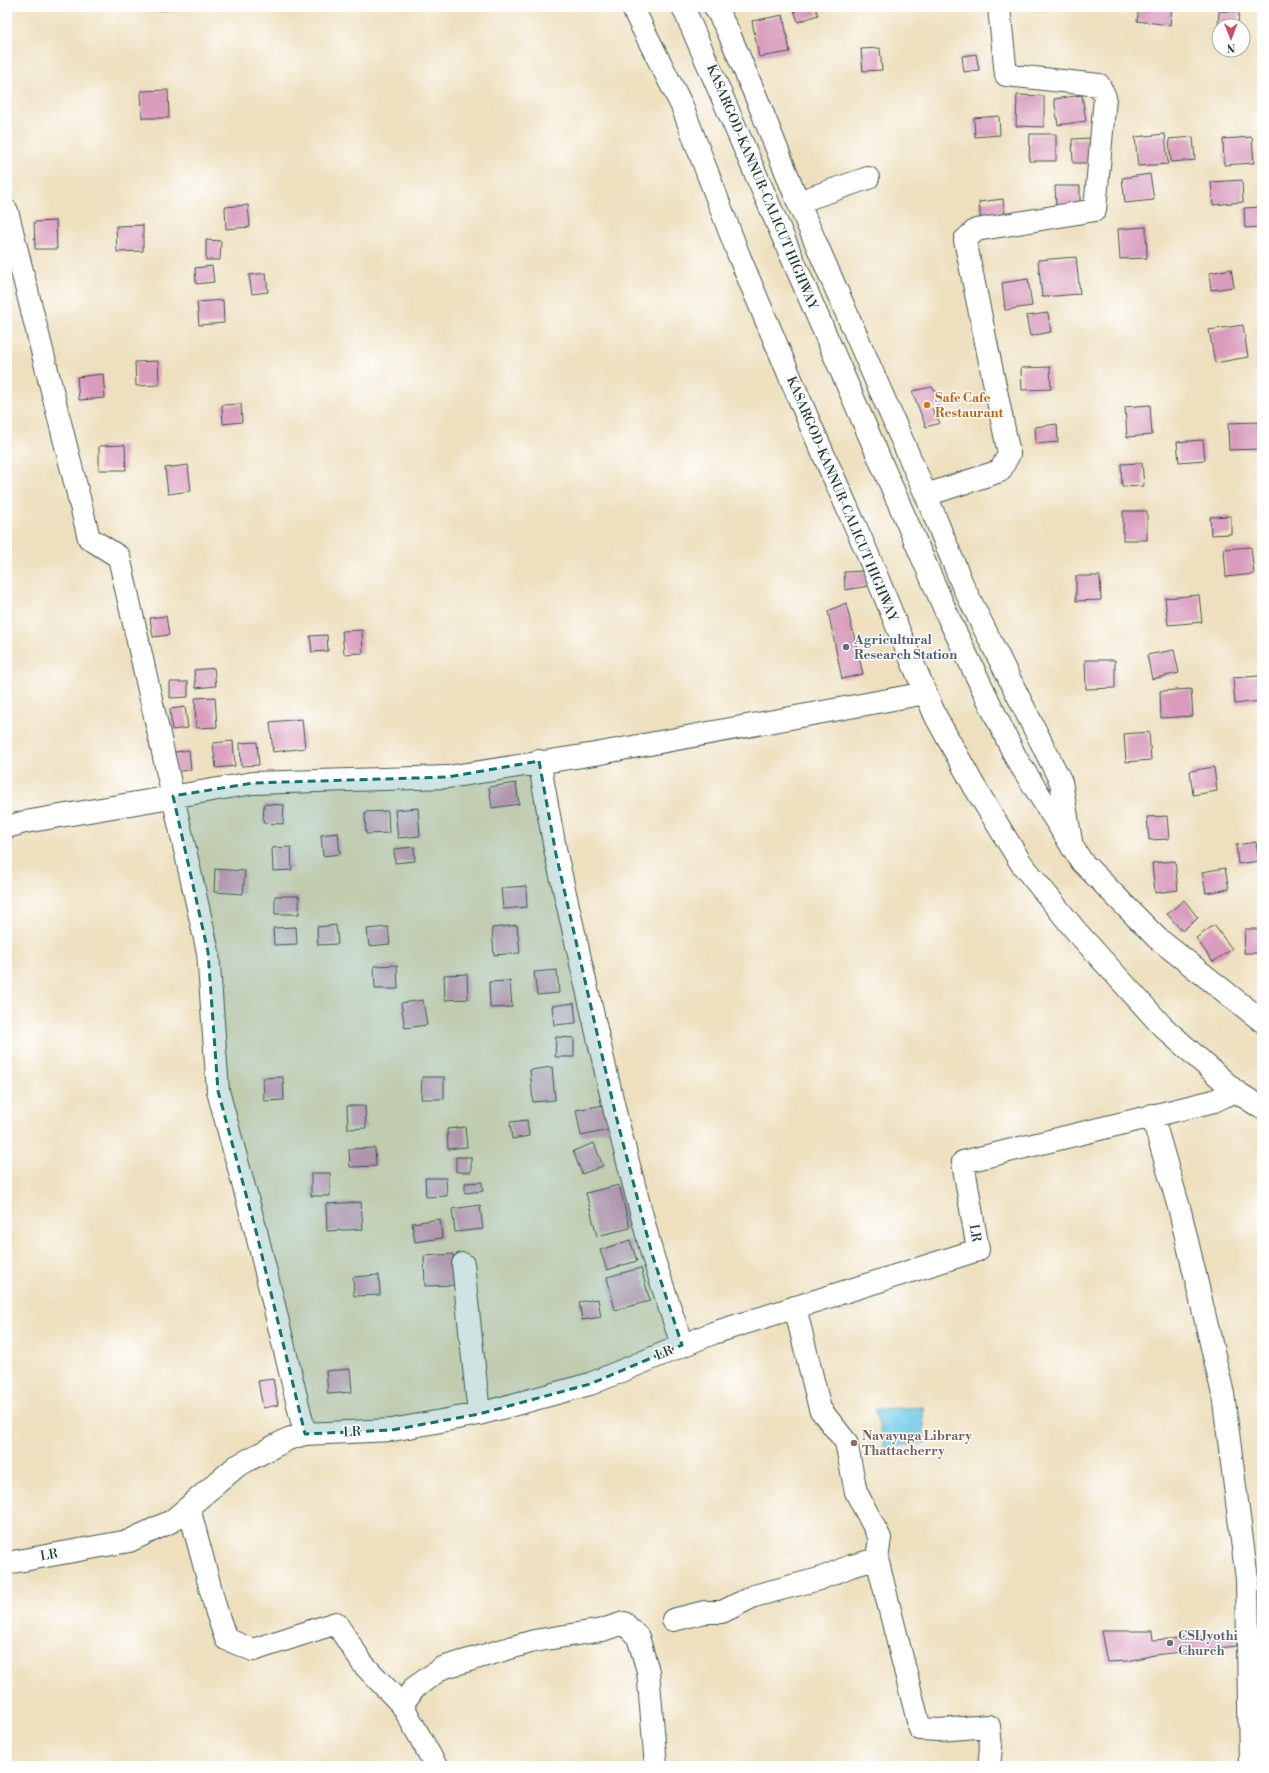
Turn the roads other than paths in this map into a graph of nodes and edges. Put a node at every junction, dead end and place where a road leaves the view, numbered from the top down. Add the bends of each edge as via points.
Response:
1 (632, 7) edge
2 (683, 7) edge
3 (715, 7) edge
4 (999, 7) edge
5 (868, 178) dead end
6 (798, 202) junction
7 (7, 211) edge
8 (926, 495) junction
9 (926, 693) junction
10 (539, 762) junction
11 (173, 796) junction
12 (7, 827) edge
13 (1072, 848) junction
14 (1262, 1021) edge
15 (1235, 1092) junction
16 (1262, 1108) edge
17 (1152, 1115) junction
18 (463, 1264) dead end
19 (795, 1307) junction
20 (682, 1345) junction
21 (480, 1414) junction
22 (305, 1434) junction
23 (189, 1508) junction
24 (877, 1560) junction
25 (7, 1563) edge
26 (1255, 1578) edge
27 (673, 1620) dead end
28 (402, 1705) junction
29 (436, 1766) edge
30 (656, 1766) edge
31 (989, 1766) edge
32 (1250, 1766) edge

1 - 9 main road, KASARGOD-KANNUR-CALICUT HIGHWAY via 682,106 742,263
2 - 13 main road, KASARGOD-KANNUR-CALICUT HIGHWAY via 950,621 1016,758
3 - 6 main road via 728,31
4 - 8 main road via 1006,75 1099,85 1105,97 1095,210 976,230 965,240 1009,454 1000,471
5 - 6 main road
6 - 8 main road
7 - 11 main road via 89,538 119,557
8 - 13 main road via 963,586 1061,782
9 - 10 main road
9 - 15 main road, KASARGOD-KANNUR-CALICUT HIGHWAY via 936,717 974,786 1021,863 1076,931 1163,1027
10 - 11 main road via 448,777 253,783
10 - 20 main road via 556,854 616,1116 652,1254
11 - 12 main road
11 - 22 main road via 208,952 218,1091 257,1235
13 - 14 main road, KASARGOD-KANNUR-CALICUT HIGHWAY via 1082,862 1156,938
15 - 16 main road, KASARGOD-KANNUR-CALICUT HIGHWAY
15 - 17 main road, LR via 1214,1101
17 - 19 main road, LR via 963,1162 978,1250
17 - 26 main road via 1180,1211 1223,1394
18 - 21 main road
19 - 20 main road, LR
19 - 24 main road via 820,1409 846,1442 856,1492 880,1538
20 - 21 main road, LR via 590,1384
21 - 22 main road, LR via 392,1430
22 - 23 main road, LR via 237,1466
23 - 25 main road, LR via 172,1521 129,1541
23 - 28 main road via 226,1639 253,1650 336,1623 363,1664
24 - 27 main road via 754,1596 722,1612 705,1612
24 - 31 main road via 920,1729 989,1726
26 - 32 main road
28 - 29 main road
28 - 30 main road via 414,1688 442,1668 534,1641 602,1630 624,1623 638,1637 648,1671

